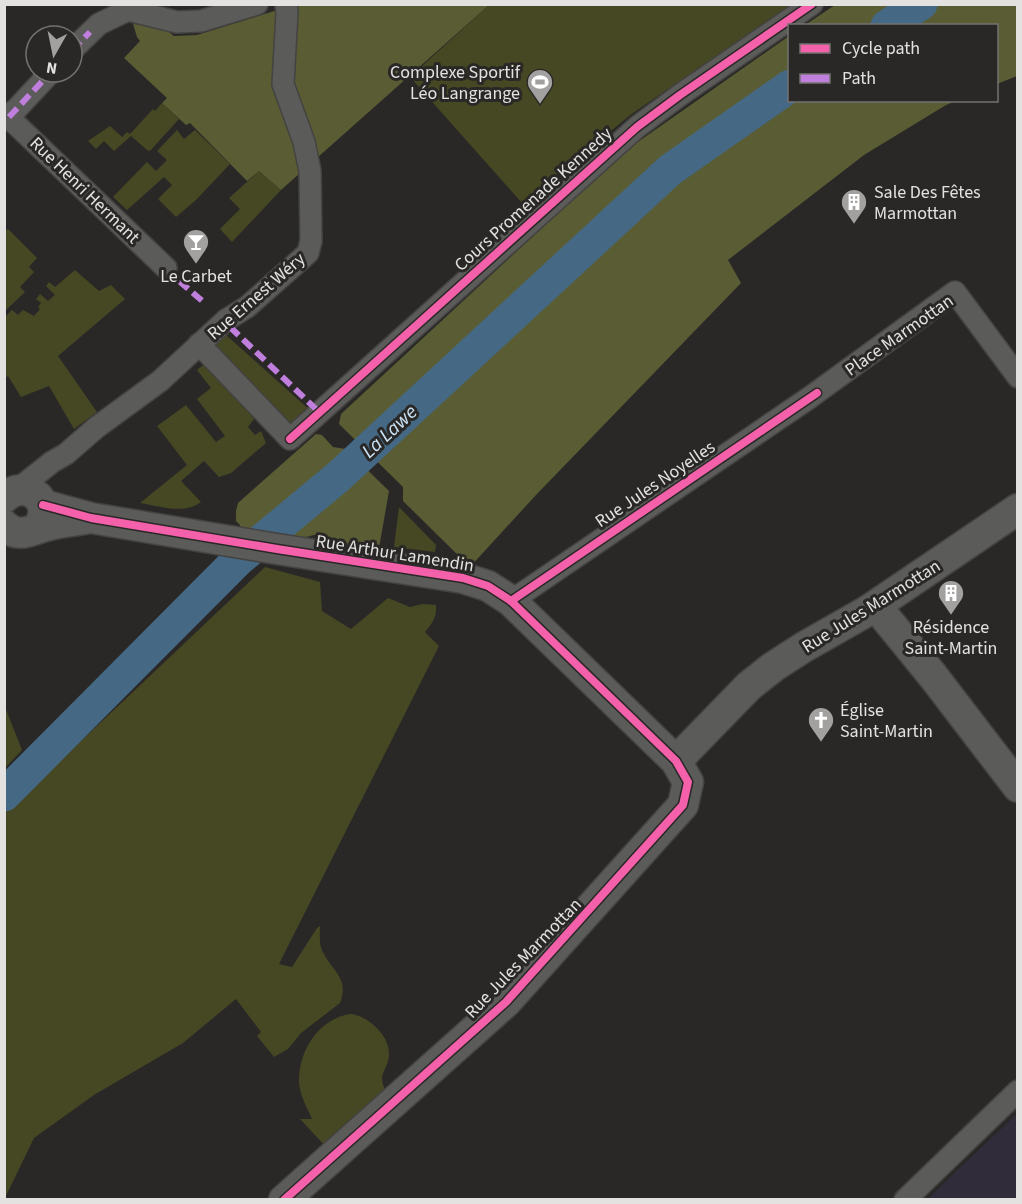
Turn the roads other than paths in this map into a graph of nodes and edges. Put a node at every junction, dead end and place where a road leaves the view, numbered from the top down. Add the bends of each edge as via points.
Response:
1 (257, 4) edge
2 (285, 4) edge
3 (812, 4) edge
4 (84, 38) edge
5 (39, 84) edge
6 (7, 115) edge
7 (166, 268) dead end
8 (199, 344) junction
9 (1017, 377) edge
10 (817, 393) joint
11 (1017, 509) edge
12 (22, 516) edge
13 (934, 567) junction
14 (511, 601) junction
15 (869, 610) junction
16 (840, 627) junction
17 (933, 676) junction
18 (676, 761) junction
19 (1017, 787) edge
20 (1017, 1091) edge
21 (284, 1200) edge
22 (905, 1200) edge

1 - 4 street via 201,21 177,22 128,10 99,24
2 - 8 street, Rue Ernest Wéry via 284,84 310,171 311,242 308,253 297,264
3 - 8 street, Cours Promenade Kennedy via 637,127 290,439
5 - 6 street
6 - 7 street, Rue Henri Hermant
8 - 12 street, Rue Ernest Wéry via 160,381 66,454
9 - 10 street, Place Marmottan via 956,292
10 - 14 street, Rue Jules Noyelles
11 - 13 street, Rue Jules Marmottan
12 - 14 street, Rue Arthur Lamendin via 48,525 91,518 463,578 488,586
13 - 15 street, Rue Jules Marmottan
13 - 17 street via 915,589 906,620
14 - 18 street, Rue Arthur Lamendin
15 - 16 street, Rue Jules Marmottan
15 - 17 street via 885,616
16 - 17 street via 872,628 895,642
16 - 18 street, Rue Jules Marmottan via 796,651 748,686
17 - 19 street
18 - 21 street, Rue Jules Marmottan via 688,782 683,805 506,1002
20 - 22 street

